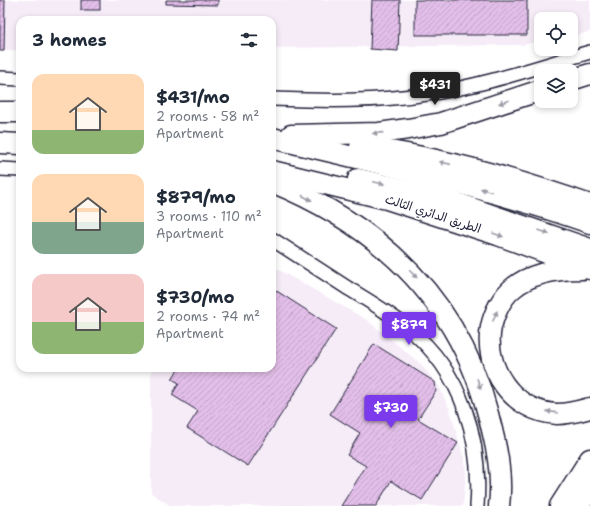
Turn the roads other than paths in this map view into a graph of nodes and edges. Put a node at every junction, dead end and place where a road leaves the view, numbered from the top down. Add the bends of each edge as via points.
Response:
1 (590, 52) edge
2 (590, 74) edge
3 (0, 78) edge
4 (578, 78) edge
5 (16, 79) edge
6 (534, 92) edge
7 (276, 99) edge
8 (0, 112) edge
9 (16, 112) edge
10 (276, 137) edge
11 (276, 138) edge
12 (276, 138) edge
13 (0, 143) edge
14 (16, 144) edge
15 (276, 163) edge
16 (0, 169) edge
17 (16, 170) edge
18 (276, 172) edge
19 (276, 184) edge
20 (590, 205) edge
21 (590, 223) edge
22 (276, 242) edge
23 (590, 249) edge
24 (590, 269) edge
25 (590, 408) edge
26 (590, 458) edge
27 (590, 488) edge
28 (476, 506) edge
29 (498, 506) edge
30 (560, 506) edge
31 (579, 506) edge

1 - 7 street via 483,83 428,94 364,100
2 - 4 highway
3 - 5 street
6 -> 10 highway via 440,123 408,129 379,133
8 - 9 highway
20 -> 11 highway via 542,189 400,153
21 -> 12 highway via 542,206 470,186
13 - 14 highway
15 -> 23 highway, الطريق الدائري الثالث via 442,198
16 - 17 street
18 -> 24 highway, الطريق الدائري الثالث via 387,200 498,235
19 -> 29 highway via 360,229 393,254 435,300 472,365 485,401 497,448 500,493
22 - 28 street via 409,329 441,364 459,395 471,428 477,463
25 -> 24 highway via 575,413 556,414 538,410 521,401 507,389 496,374 490,356 489,337 493,319 501,302 513,288 546,272
26 - 30 highway
27 - 31 highway

